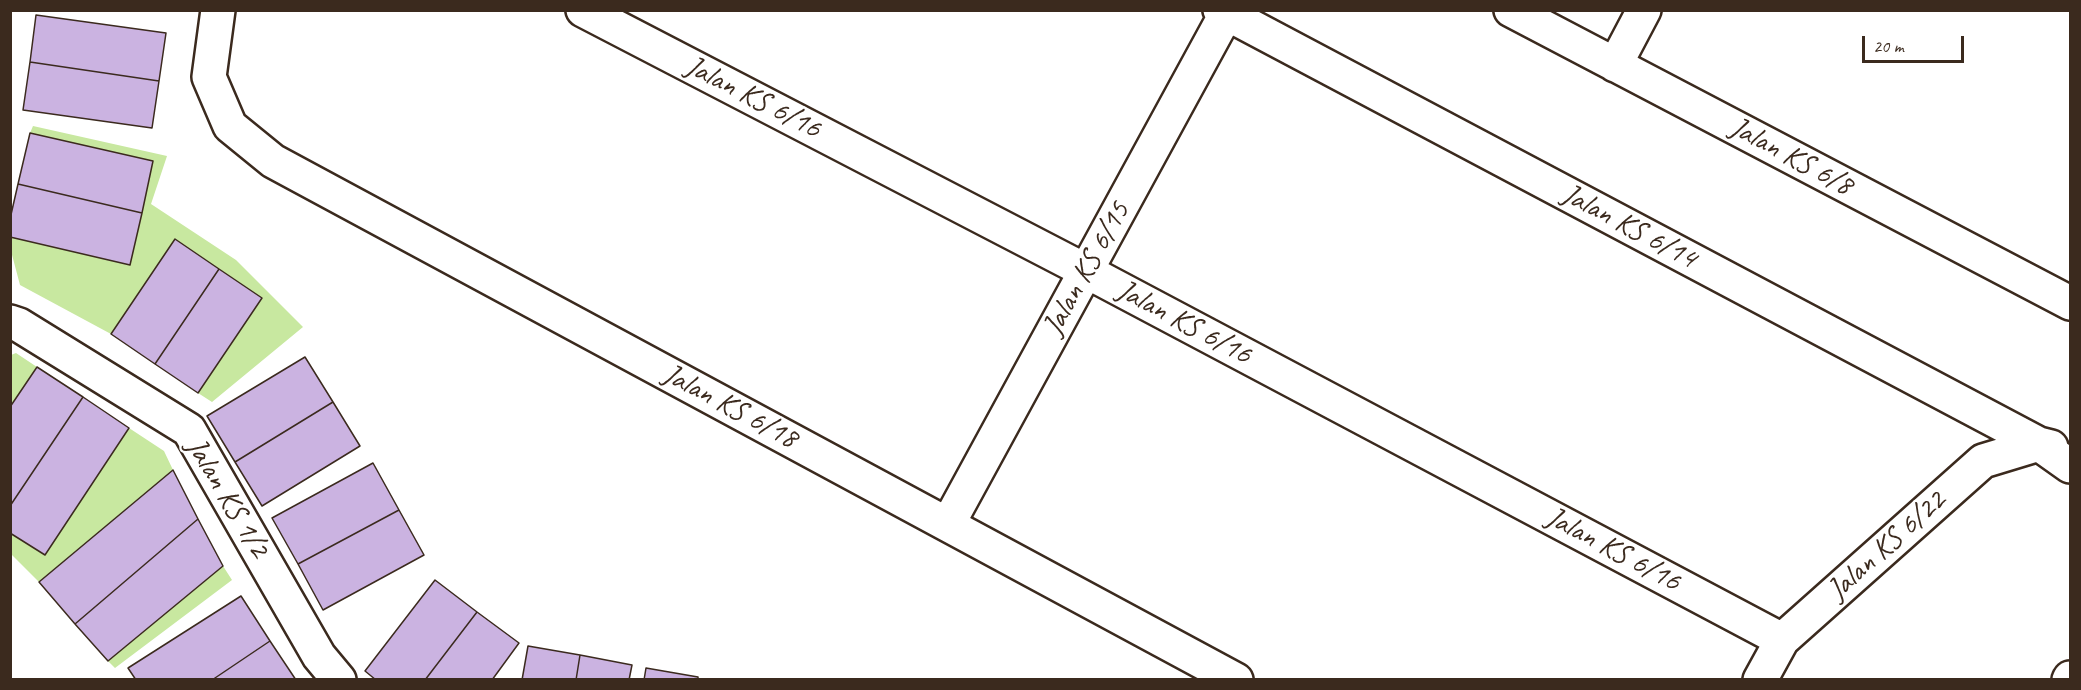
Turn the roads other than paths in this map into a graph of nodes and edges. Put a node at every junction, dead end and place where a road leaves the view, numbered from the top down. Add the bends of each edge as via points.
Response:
1 (218, 10) edge
2 (583, 10) edge
3 (1511, 10) edge
4 (1644, 10) edge
5 (1223, 12) edge
6 (1615, 65) junction
7 (1086, 271) junction
8 (2070, 303) edge
9 (10, 322) edge
10 (2039, 444) junction
11 (2069, 464) edge
12 (948, 524) junction
13 (1782, 640) junction
14 (339, 680) edge
15 (1236, 680) edge
16 (1760, 680) edge

1 - 12 street, Jalan KS 6/18 via 209,76 230,126 273,161
2 - 7 street, Jalan KS 6/16
3 - 6 street, Jalan KS 6/8
4 - 6 street
5 - 7 street, Jalan KS 6/15
5 - 10 street, Jalan KS 6/14
6 - 8 street, Jalan KS 6/8
7 - 12 street, Jalan KS 6/15
7 - 13 street, Jalan KS 6/16
9 - 14 street, Jalan KS 1/2 via 189,430 319,656
10 - 11 street, Jalan KS 6/14
10 - 13 street, Jalan KS 6/22 via 1983,461
12 - 15 street, Jalan KS 6/18
13 - 16 street, Jalan KS 6/22

